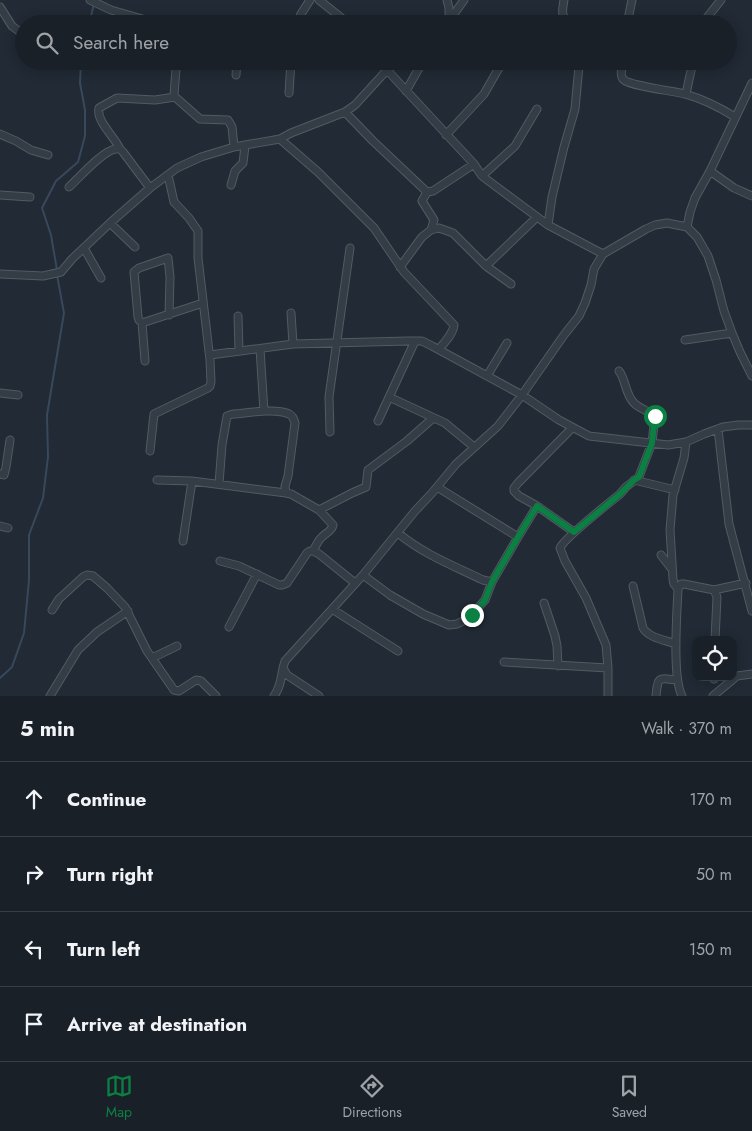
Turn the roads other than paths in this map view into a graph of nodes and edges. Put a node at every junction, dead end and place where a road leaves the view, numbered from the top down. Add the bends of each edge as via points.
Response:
1 (310, 0) edge
2 (319, 0) edge
3 (447, 0) edge
4 (464, 0) edge
5 (564, 0) edge
6 (632, 0) edge
7 (721, 0) edge
8 (93, 2) edge
9 (0, 7) edge
10 (128, 15) edge
11 (301, 15) edge
12 (338, 15) edge
13 (449, 15) edge
14 (454, 15) edge
15 (562, 15) edge
16 (629, 15) edge
17 (709, 15) edge
18 (15, 28) edge
19 (175, 70) edge
20 (236, 70) edge
21 (290, 70) edge
22 (387, 70) joint
23 (418, 70) edge
24 (498, 70) edge
25 (579, 70) edge
26 (622, 70) edge
27 (691, 70) edge
28 (236, 75) dead end
29 (752, 83) edge
30 (406, 91) junction
31 (289, 93) dead end
32 (686, 94) junction
33 (175, 97) junction
34 (537, 109) dead end
35 (345, 112) junction
36 (735, 117) junction
37 (0, 134) edge
38 (446, 135) junction
39 (280, 139) junction
40 (245, 146) junction
41 (234, 148) junction
42 (120, 149) junction
43 (48, 155) dead end
44 (474, 164) junction
45 (710, 171) junction
46 (168, 175) junction
47 (482, 176) junction
48 (231, 186) dead end
49 (69, 187) dead end
50 (150, 188) junction
51 (427, 192) junction
52 (0, 195) edge
53 (752, 196) edge
54 (30, 198) dead end
55 (537, 217) junction
56 (434, 220) junction
57 (110, 223) junction
58 (548, 225) junction
59 (687, 227) junction
60 (439, 228) junction
61 (431, 230) junction
62 (134, 247) dead end
63 (84, 248) junction
64 (350, 248) dead end
65 (603, 254) junction
66 (486, 266) junction
67 (400, 267) junction
68 (0, 274) edge
69 (102, 278) dead end
70 (512, 284) dead end
71 (203, 303) junction
72 (291, 312) dead end
73 (169, 315) junction
74 (238, 316) dead end
75 (142, 323) junction
76 (732, 333) junction
77 (686, 340) dead end
78 (415, 341) junction
79 (336, 343) junction
80 (507, 343) dead end
81 (293, 344) junction
82 (260, 349) junction
83 (439, 349) junction
84 (239, 351) junction
85 (210, 355) junction
86 (145, 361) dead end
87 (619, 371) dead end
88 (486, 376) junction
89 (752, 376) edge
90 (0, 393) edge
91 (18, 395) dead end
92 (522, 396) junction
93 (389, 397) junction
94 (264, 411) junction
95 (435, 419) junction
96 (378, 420) dead end
97 (752, 425) edge
98 (572, 428) junction
99 (718, 429) junction
100 (330, 432) dead end
101 (10, 440) dead end
102 (686, 442) junction
103 (652, 443) junction
104 (474, 447) junction
105 (150, 450) dead end
106 (0, 474) edge
107 (157, 480) dead end
108 (634, 480) junction
109 (192, 481) junction
110 (219, 484) junction
111 (437, 487) junction
112 (675, 490) junction
113 (286, 493) junction
114 (537, 506) junction
115 (319, 510) junction
116 (574, 532) junction
117 (398, 533) junction
118 (518, 537) junction
119 (183, 542) dead end
120 (315, 550) junction
121 (660, 555) dead end
122 (220, 561) dead end
123 (671, 568) junction
124 (257, 574) junction
125 (363, 575) junction
126 (492, 582) junction
127 (355, 583) junction
128 (746, 584) junction
129 (633, 586) dead end
130 (678, 589) junction
131 (714, 590) junction
132 (544, 603) dead end
133 (332, 609) junction
134 (52, 610) dead end
135 (128, 611) junction
136 (752, 611) edge
137 (229, 627) dead end
138 (715, 636) edge
139 (676, 644) junction
140 (177, 646) dead end
141 (398, 651) dead end
142 (152, 658) junction
143 (504, 662) dead end
144 (558, 666) junction
145 (283, 668) junction
146 (608, 668) junction
147 (752, 674) edge
148 (677, 680) junction
149 (719, 694) edge
150 (50, 696) edge
151 (216, 696) edge
152 (274, 696) edge
153 (319, 696) edge
154 (608, 696) edge
155 (656, 696) edge
156 (682, 696) edge

1 - 11 street
2 - 12 street
3 - 13 street
4 - 14 street
5 - 15 street
6 - 16 street
7 - 17 street
8 - 10 street
9 - 18 street
19 - 33 street
20 - 28 street
21 - 31 street
22 - 30 street
22 - 35 street
23 - 30 street
24 - 38 street via 484,94
25 - 58 street via 575,109
26 - 32 street via 625,81
27 - 32 street
29 - 36 street
30 - 38 street
32 - 36 street
33 - 41 street via 200,119 228,120
33 - 42 street via 155,100 117,98 99,108 101,121
34 - 47 street via 515,146
35 - 39 street
35 - 51 street
36 - 45 street
37 - 43 street
38 - 44 street
39 - 40 street
39 - 67 street via 374,228
40 - 41 street
40 - 48 street via 242,164 235,171
41 - 46 street via 201,157
42 - 49 street via 110,150
42 - 50 street
44 - 47 street
44 - 51 street
45 - 53 street
45 - 59 street via 695,198
46 - 50 street
46 - 71 street via 174,202 198,230
47 - 55 street
50 - 57 street
51 - 56 street via 422,201
52 - 54 street
55 - 58 street
55 - 66 street
56 - 60 street
56 - 61 street
57 - 62 street
57 - 63 street
58 - 65 street
59 - 65 street via 668,223 655,225
59 - 76 street via 698,237 708,256
60 - 61 street
60 - 66 street via 453,233
61 - 67 street
63 - 68 street via 61,272 43,276
63 - 69 street
64 - 79 street
65 - 92 street via 594,269 579,316
66 - 70 street
67 - 83 street via 454,325
71 - 73 street
71 - 85 street
72 - 81 street
73 - 75 street
73 - 75 street via 168,258 134,272 138,317
74 - 84 street
75 - 86 street
76 - 77 street
76 - 89 street
78 - 79 street
78 - 83 street
78 - 93 street
79 - 81 street
79 - 100 street via 329,397
80 - 88 street
81 - 82 street
82 - 84 street
82 - 94 street
83 - 88 street
84 - 85 street
85 - 105 street via 210,386 154,414
87 - 103 street via 634,403 655,416
88 - 92 street
90 - 91 street
92 - 98 street
92 - 104 street via 498,426
93 - 95 street
93 - 96 street
94 - 110 street via 227,416
94 - 113 street via 290,414 294,419
95 - 104 street via 445,423
95 - 115 street via 368,470 366,487
97 - 99 street
98 - 103 street via 589,436
98 - 114 street via 514,488 519,496
99 - 102 street
99 - 128 street via 729,524
101 - 106 street via 4,474
102 - 103 street
102 - 112 street
103 - 108 street via 639,477
104 - 111 street
107 - 109 street
108 - 112 street
108 - 116 street
109 - 110 street
109 - 119 street
110 - 113 street
111 - 117 street
111 - 118 street
112 - 123 street via 670,530
113 - 115 street
114 - 116 street
114 - 118 street
115 - 120 street via 334,526 322,536
116 - 146 street via 560,548 606,645
117 - 125 street
117 - 126 street via 430,554
118 - 126 street
120 - 124 street via 306,553 284,585
120 - 127 street
121 - 123 street
122 - 124 street
123 - 130 street
124 - 137 street
125 - 126 street via 398,600 449,625 469,618 485,600
125 - 127 street
127 - 133 street
128 - 131 street
128 - 136 street
129 - 139 street via 645,632
130 - 131 street via 684,584
130 - 139 street
131 - 138 street via 717,597
132 - 144 street via 555,636
133 - 141 street
133 - 145 street
134 - 135 street via 64,594 83,577 90,575 108,588
135 - 142 street
135 - 150 street via 78,650
139 - 148 street
140 - 142 street
142 - 151 street via 174,690 179,691 198,680
143 - 144 street
144 - 146 street
145 - 152 street via 280,688
145 - 153 street
146 - 154 street
147 - 149 street via 736,676
148 - 155 street via 659,680
148 - 156 street

